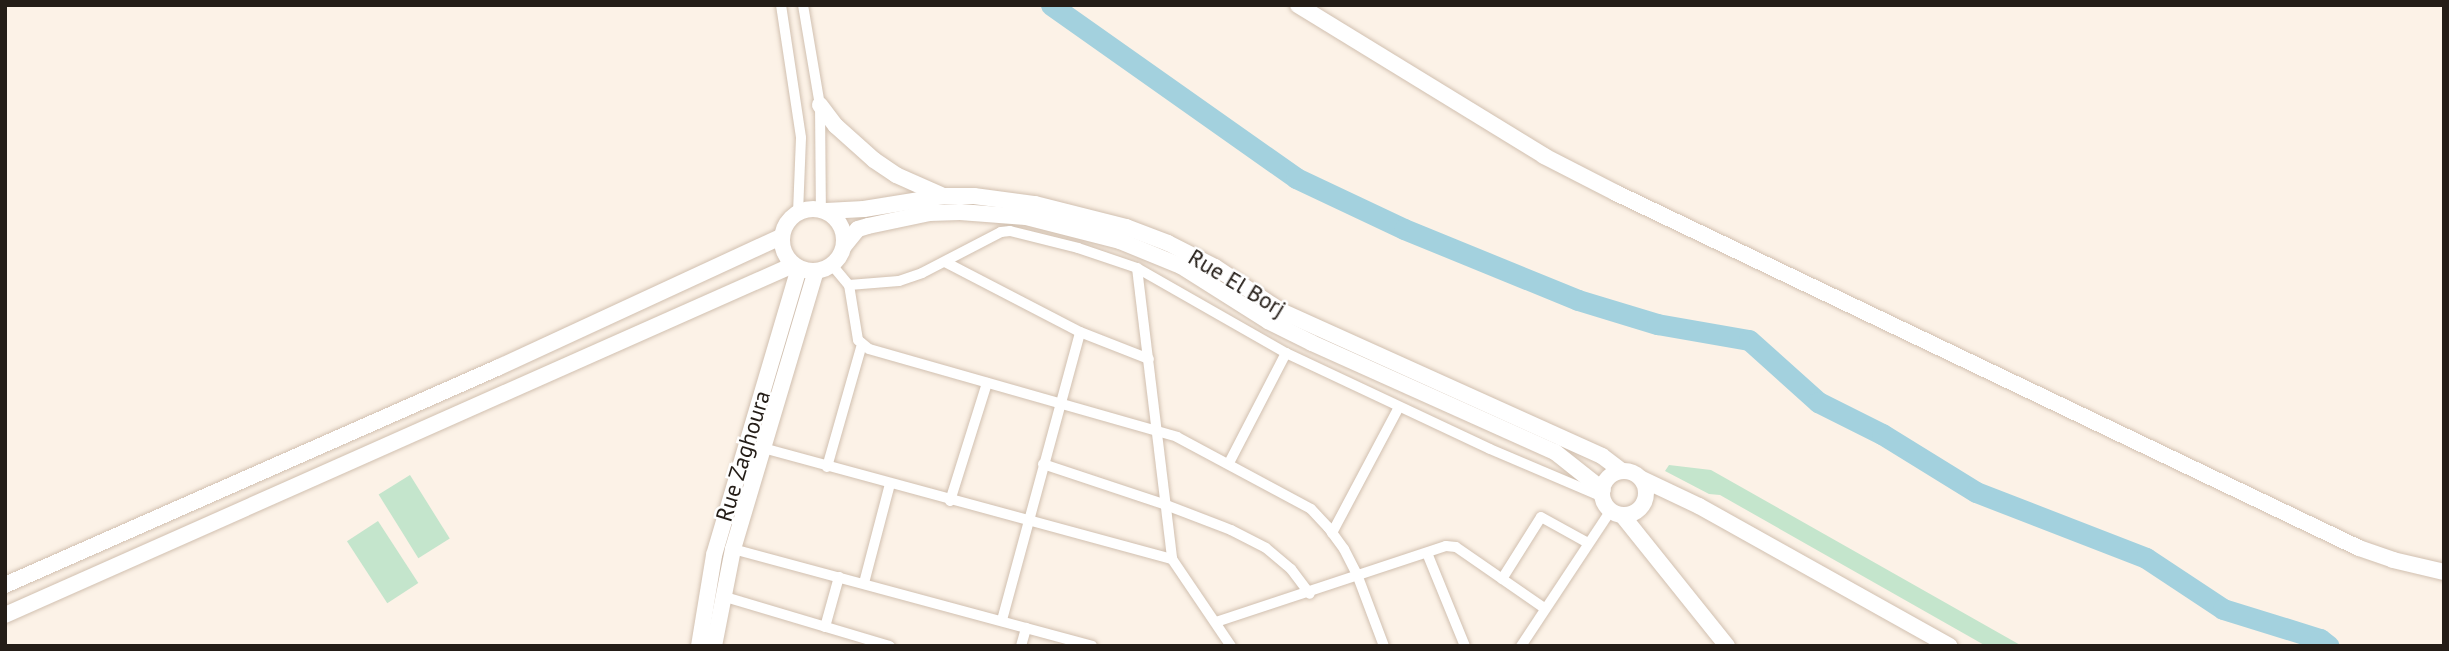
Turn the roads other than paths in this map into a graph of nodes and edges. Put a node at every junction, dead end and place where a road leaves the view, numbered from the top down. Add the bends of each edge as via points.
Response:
1 (781, 5) edge
2 (803, 5) edge
3 (1298, 5) edge
4 (820, 105) junction
5 (943, 196) junction
6 (824, 211) junction
7 (798, 212) junction
8 (781, 237) junction
9 (844, 246) junction
10 (945, 262) junction
11 (832, 265) junction
12 (796, 267) junction
13 (1137, 268) junction
14 (816, 271) junction
15 (849, 285) junction
16 (1080, 332) junction
17 (862, 344) junction
18 (1286, 353) junction
19 (1149, 359) junction
20 (497, 368) junction
21 (987, 383) junction
22 (508, 390) junction
23 (1062, 403) junction
24 (1399, 407) junction
25 (1158, 431) junction
26 (763, 448) junction
27 (1230, 463) junction
28 (1043, 464) junction
29 (827, 467) junction
30 (1622, 471) junction
31 (1642, 479) junction
32 (890, 484) junction
33 (950, 501) junction
34 (1610, 503) junction
35 (1166, 505) junction
36 (1028, 522) junction
37 (1332, 533) junction
38 (1588, 543) junction
39 (733, 549) junction
40 (1427, 553) junction
41 (1172, 559) junction
42 (2444, 572) edge
43 (839, 577) junction
44 (1358, 577) junction
45 (1502, 579) junction
46 (864, 583) junction
47 (5, 585) edge
48 (1310, 594) junction
49 (722, 596) junction
50 (1544, 608) junction
51 (5, 615) edge
52 (1002, 620) junction
53 (1216, 622) junction
54 (825, 627) junction
55 (1026, 628) junction
56 (699, 646) edge
57 (714, 646) edge
58 (890, 646) edge
59 (1021, 646) edge
60 (1092, 646) edge
61 (1231, 646) edge
62 (1384, 646) edge
63 (1465, 646) edge
64 (1521, 646) edge
65 (1727, 646) edge
66 (1949, 646) edge

1 - 7 street via 801,138
2 - 4 street
3 - 42 main road via 1544,156 1616,193 2359,548
4 - 5 main road via 874,160
4 - 6 street
5 - 6 main road, Rue El Borj
5 - 30 main road, Rue El Borj via 1035,204 1147,234 1215,267 1281,311 1602,456
6 - 7 main road
6 - 9 main road via 841,226
7 - 8 main road via 786,223
8 - 12 main road via 784,253
8 - 20 main road
9 - 11 main road
9 - 34 main road, Rue El Borj via 858,229 868,226 929,213 960,212 1026,217 1120,241 1181,266 1312,343 1555,452
10 - 13 street via 1010,231
10 - 15 street via 898,281
10 - 16 street
11 - 14 main road
11 - 15 street
12 - 14 main road
12 - 22 main road
12 - 56 main road, Rue Zaghoura via 714,555
13 - 18 street
13 - 19 street
14 - 26 main road, Rue Zaghoura
15 - 17 street via 852,315
16 - 19 street
16 - 23 street
17 - 21 street via 878,353
17 - 29 street
18 - 24 street
18 - 27 street
19 - 25 street
20 - 22 main road
20 - 47 main road
21 - 23 street
21 - 33 street
22 - 51 main road
23 - 25 street
23 - 28 street
24 - 34 street
24 - 37 street
25 - 27 street
25 - 35 street
26 - 29 street
26 - 39 main road, Rue Zaghoura
27 - 37 street via 1311,509
28 - 35 street
28 - 36 street
29 - 32 street
30 - 31 main road
30 - 34 main road via 1609,477
31 - 34 main road via 1646,493 1642,507
31 - 66 main road via 1699,506
32 - 33 street
32 - 46 street
33 - 36 street
34 - 38 street
34 - 65 main road, Rue El Borj
35 - 41 street
35 - 48 street via 1266,548 1291,569
36 - 41 street
36 - 52 street
37 - 44 street
38 - 45 street via 1541,517
38 - 50 street
39 - 43 street
39 - 49 main road, Rue Zaghoura
40 - 44 street
40 - 45 street via 1456,547
40 - 63 street
41 - 53 street
43 - 46 street
43 - 54 street
44 - 48 street
44 - 62 street
45 - 50 street
46 - 52 street
48 - 53 street
49 - 54 street
49 - 57 main road, Rue Zaghoura
50 - 64 street
52 - 55 street
53 - 61 street
54 - 58 street
55 - 59 street
55 - 60 street

